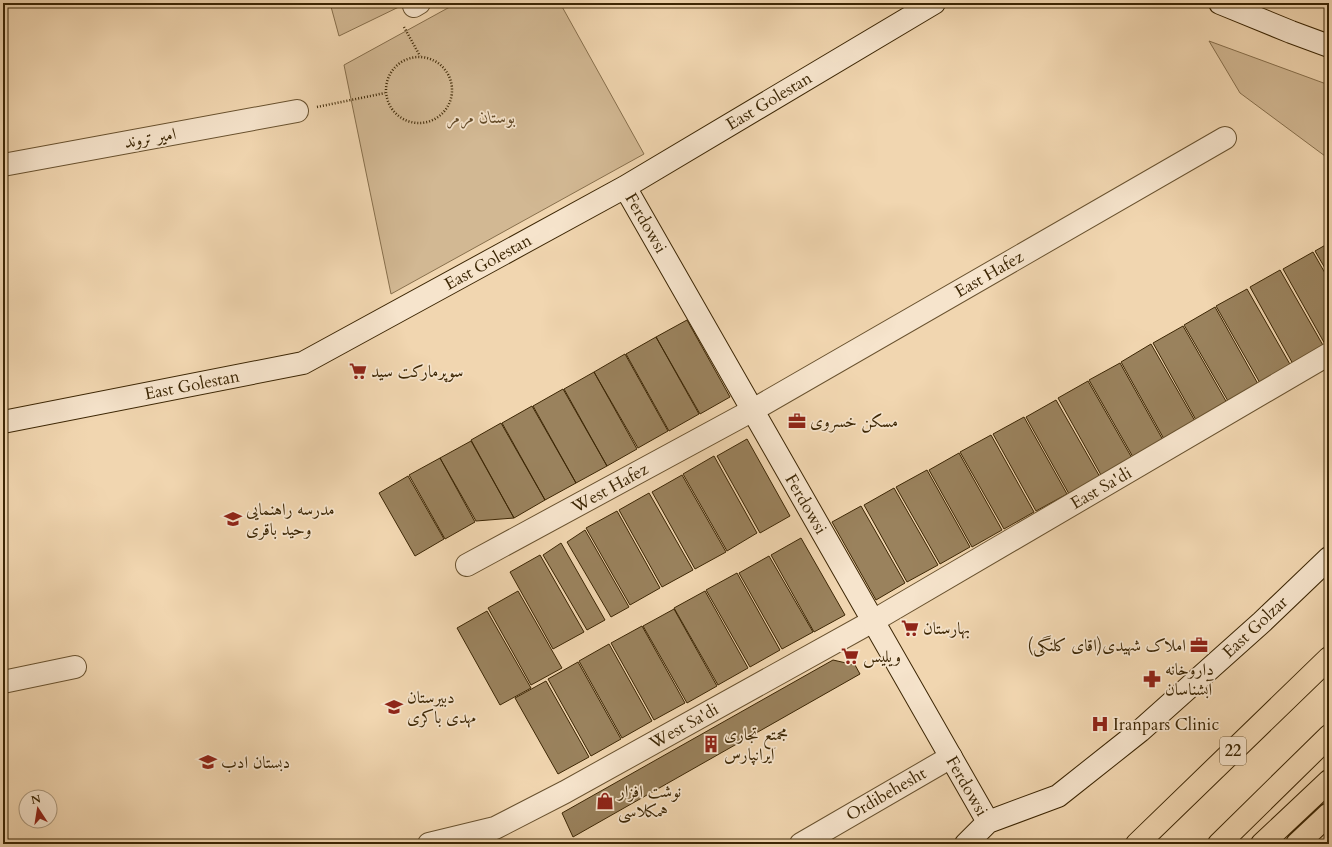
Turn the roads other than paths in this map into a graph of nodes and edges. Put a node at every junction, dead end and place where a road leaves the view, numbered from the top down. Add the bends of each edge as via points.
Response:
1 (934, 3) edge
2 (1220, 3) edge
3 (1329, 46) edge
4 (297, 111) road end
5 (1225, 138) dead end
6 (3, 165) edge
7 (625, 187) junction
8 (1329, 354) edge
9 (753, 410) junction
10 (3, 422) edge
11 (1329, 558) edge
12 (467, 566) dead end
13 (873, 621) junction
14 (1329, 658) edge
15 (75, 667) dead end
16 (3, 682) edge
17 (1329, 736) edge
18 (950, 757) junction
19 (1329, 781) edge
20 (1329, 814) edge
21 (988, 822) junction
22 (1224, 841) edge
23 (428, 844) edge
24 (801, 844) edge
25 (966, 844) edge
26 (1137, 844) edge
27 (1262, 844) edge
28 (1297, 844) edge

1 - 7 street, East Golestan
2 - 3 street
4 - 6 street, امیر تروند
5 - 9 street, East Hafez
7 - 9 street, Ferdowsi
7 - 10 street, East Golestan via 303,363
8 - 13 street, East Sa'di
9 - 12 street, West Hafez
9 - 13 street, Ferdowsi
11 - 21 street, East Golzar via 1140,731 1058,796
13 - 18 street, Ferdowsi
13 - 23 street, West Sa'di via 565,792 495,828
14 - 26 highway, 22
15 - 16 street
17 - 22 highway
18 - 21 street, Ferdowsi
18 - 24 street, Ordibehesht
19 - 27 highway
20 - 28 highway
21 - 25 street, East Golzar

